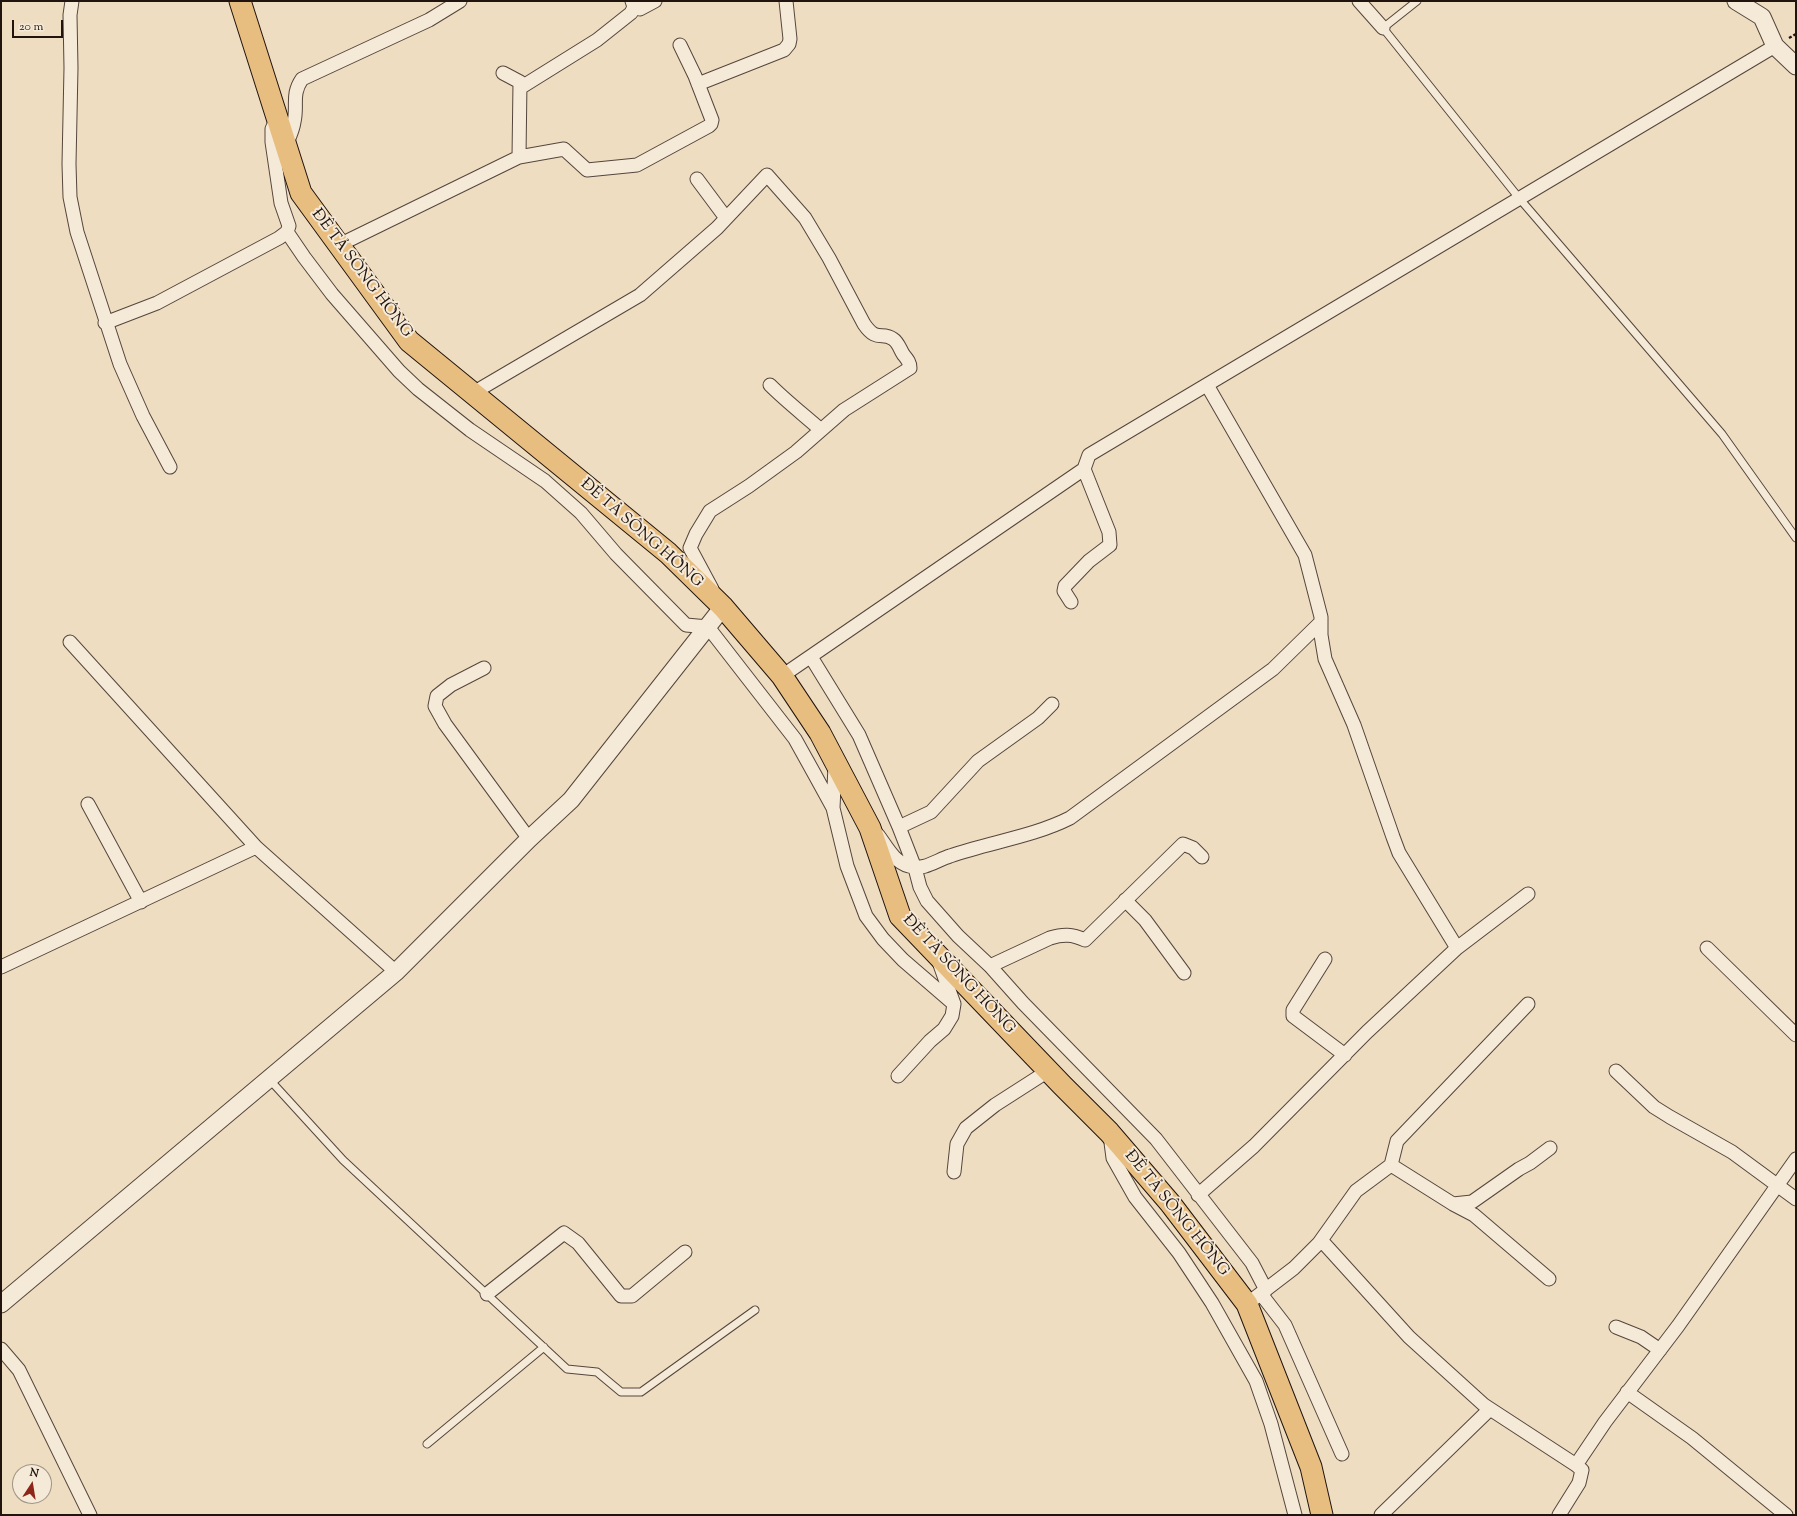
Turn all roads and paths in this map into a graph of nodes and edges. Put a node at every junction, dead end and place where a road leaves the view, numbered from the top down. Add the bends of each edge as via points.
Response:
1 (72, 1) edge
2 (240, 1) edge
3 (460, 1) edge
4 (655, 1) edge
5 (786, 1) edge
6 (1360, 1) edge
7 (1417, 1) edge
8 (1736, 1) edge
9 (633, 4) edge
10 (1383, 28) junction
11 (680, 45) dead end
12 (1774, 46) junction
13 (1796, 66) edge
14 (503, 73) dead end
15 (698, 84) junction
16 (520, 88) junction
17 (277, 118) junction
18 (286, 146) junction
19 (519, 157) junction
20 (697, 180) dead end
21 (1519, 198) junction
22 (726, 218) junction
23 (287, 232) junction
24 (339, 245) junction
25 (106, 322) junction
26 (770, 385) dead end
27 (1206, 385) junction
28 (473, 393) junction
29 (821, 430) junction
30 (170, 467) dead end
31 (1084, 468) junction
32 (1796, 538) edge
33 (1071, 602) dead end
34 (723, 607) junction
35 (1321, 622) junction
36 (708, 627) junction
37 (70, 642) dead end
38 (811, 657) junction
39 (484, 668) dead end
40 (782, 676) junction
41 (1052, 704) dead end
42 (835, 760) junction
43 (88, 804) dead end
44 (833, 808) junction
45 (899, 827) junction
46 (870, 828) junction
47 (529, 839) junction
48 (256, 847) junction
49 (1202, 857) dead end
50 (915, 868) junction
51 (1528, 894) dead end
52 (1126, 900) junction
53 (141, 902) junction
54 (1458, 948) junction
55 (1707, 948) dead end
56 (936, 953) junction
57 (1325, 960) dead end
58 (990, 966) junction
59 (1, 967) edge
60 (396, 972) junction
61 (1184, 973) dead end
62 (954, 1004) junction
63 (1528, 1004) dead end
64 (1796, 1035) edge
65 (1345, 1055) junction
66 (1048, 1071) junction
67 (1616, 1071) dead end
68 (898, 1076) dead end
69 (269, 1079) junction
70 (1109, 1132) junction
71 (1550, 1148) dead end
72 (1796, 1160) edge
73 (1391, 1165) junction
74 (954, 1172) dead end
75 (1778, 1185) junction
76 (1198, 1195) junction
77 (1796, 1198) edge
78 (1453, 1204) junction
79 (1321, 1240) junction
80 (685, 1252) dead end
81 (1549, 1279) dead end
82 (488, 1294) junction
83 (1258, 1296) junction
84 (1, 1304) edge
85 (755, 1310) dead end
86 (1616, 1327) dead end
87 (544, 1347) junction
88 (1, 1349) edge
89 (1660, 1350) junction
90 (1275, 1379) junction
91 (1627, 1392) junction
92 (1490, 1409) junction
93 (1271, 1424) junction
94 (427, 1444) dead end
95 (1342, 1454) dead end
96 (1576, 1465) junction
97 (90, 1515) edge
98 (1295, 1515) edge
99 (1322, 1515) edge
100 (1381, 1515) edge
101 (1559, 1515) edge
102 (1786, 1515) edge

1 - 25 street via 70,197 77,232
2 - 17 main road, ĐÊ TẢ SÔNG HỒNG
3 - 18 street via 429,20 302,79 297,86 294,99 295,121
4 - 9 street via 640,9
5 - 15 street via 790,39 784,50
6 - 10 street
7 - 10 lane
8 - 12 street via 1762,17
9 - 16 street via 626,18 597,40
10 - 21 lane
11 - 15 street
12 - 13 street
12 - 21 street
14 - 16 street via 520,82
15 - 19 street via 712,120 711,124 637,165 588,170 564,149
16 - 19 street
17 - 18 main road, ĐÊ TẢ SÔNG HỒNG
17 - 23 street via 272,129 272,142 281,203 289,226
18 - 24 main road, ĐÊ TẢ SÔNG HỒNG via 301,193
19 - 24 street
20 - 22 street
21 - 27 street
21 - 32 lane via 1722,434
22 - 28 street via 640,294
22 - 29 street via 767,175 805,218 870,332 892,337 910,363 907,371 844,410
23 - 25 street via 157,303
23 - 36 street via 332,294 418,389 470,430 545,481 581,513 616,554 686,624
24 - 28 main road, ĐÊ TẢ SÔNG HỒNG via 410,341
25 - 30 street via 120,364 143,416
26 - 29 street via 786,402
27 - 31 street via 1089,455
27 - 35 street via 1305,555
28 - 34 main road, ĐÊ TẢ SÔNG HỒNG via 668,553
29 - 34 street via 796,452 710,511 696,534 690,548
31 - 33 street via 1109,532 1110,545 1089,561 1065,586 1064,591
31 - 38 street
34 - 36 street
34 - 40 main road, ĐÊ TẢ SÔNG HỒNG
35 - 50 street via 1273,669 1070,818 1030,834
35 - 54 street via 1325,658 1354,725 1399,853
36 - 44 street via 795,739
36 - 47 street via 572,800
37 - 48 street
38 - 40 street
38 - 45 street via 859,735
39 - 47 street via 451,685 437,696 435,706 445,724
40 - 42 main road, ĐÊ TẢ SÔNG HỒNG
41 - 45 street via 1038,718 978,762 931,812
42 - 44 street
42 - 46 main road, ĐÊ TẢ SÔNG HỒNG
43 - 53 street
44 - 62 street via 847,866 866,916 903,960
45 - 50 street
46 - 50 street via 878,834 895,859
46 - 56 main road, ĐÊ TẢ SÔNG HỒNG via 900,916
47 - 60 street
48 - 53 street
48 - 60 street
49 - 52 street via 1193,848 1183,844
50 - 58 street via 927,901 958,936
51 - 54 street
52 - 58 street via 1085,940 1074,935 1055,936
52 - 61 street via 1145,920
53 - 59 street
54 - 65 street
55 - 64 street
56 - 62 street
56 - 66 main road, ĐÊ TẢ SÔNG HỒNG
57 - 65 street via 1293,1010 1293,1016
58 - 76 street via 1156,1139
60 - 69 street
62 - 68 street via 952,1016 944,1029
63 - 73 street via 1397,1142
65 - 76 street via 1254,1146
66 - 70 main road, ĐÊ TẢ SÔNG HỒNG
66 - 74 street via 995,1105 966,1128 957,1144
67 - 75 street via 1654,1107 1732,1152
69 - 82 lane via 343,1160
69 - 84 street
70 - 83 main road, ĐÊ TẢ SÔNG HỒNG via 1170,1203
70 - 93 street via 1113,1158 1135,1197 1179,1253 1212,1303 1256,1381
71 - 78 street via 1472,1202
72 - 75 street
73 - 78 street
73 - 79 street via 1356,1191
75 - 77 street
75 - 89 street
76 - 83 street via 1252,1263
78 - 81 street via 1474,1215
79 - 83 street via 1294,1268
79 - 92 street via 1409,1337
80 - 82 street via 632,1296 621,1296 578,1243 564,1233
82 - 87 lane
83 - 90 main road, ĐÊ TẢ SÔNG HỒNG
83 - 95 street via 1285,1325
85 - 87 lane via 641,1392 621,1392 598,1372 567,1369
86 - 89 street via 1641,1337
87 - 94 lane
88 - 97 street via 20,1370
89 - 91 street
90 - 93 street
90 - 99 main road, ĐÊ TẢ SÔNG HỒNG via 1311,1467
91 - 96 street
91 - 102 street via 1692,1438
92 - 96 street
92 - 100 street
93 - 98 street
96 - 101 street via 1582,1470 1581,1477

